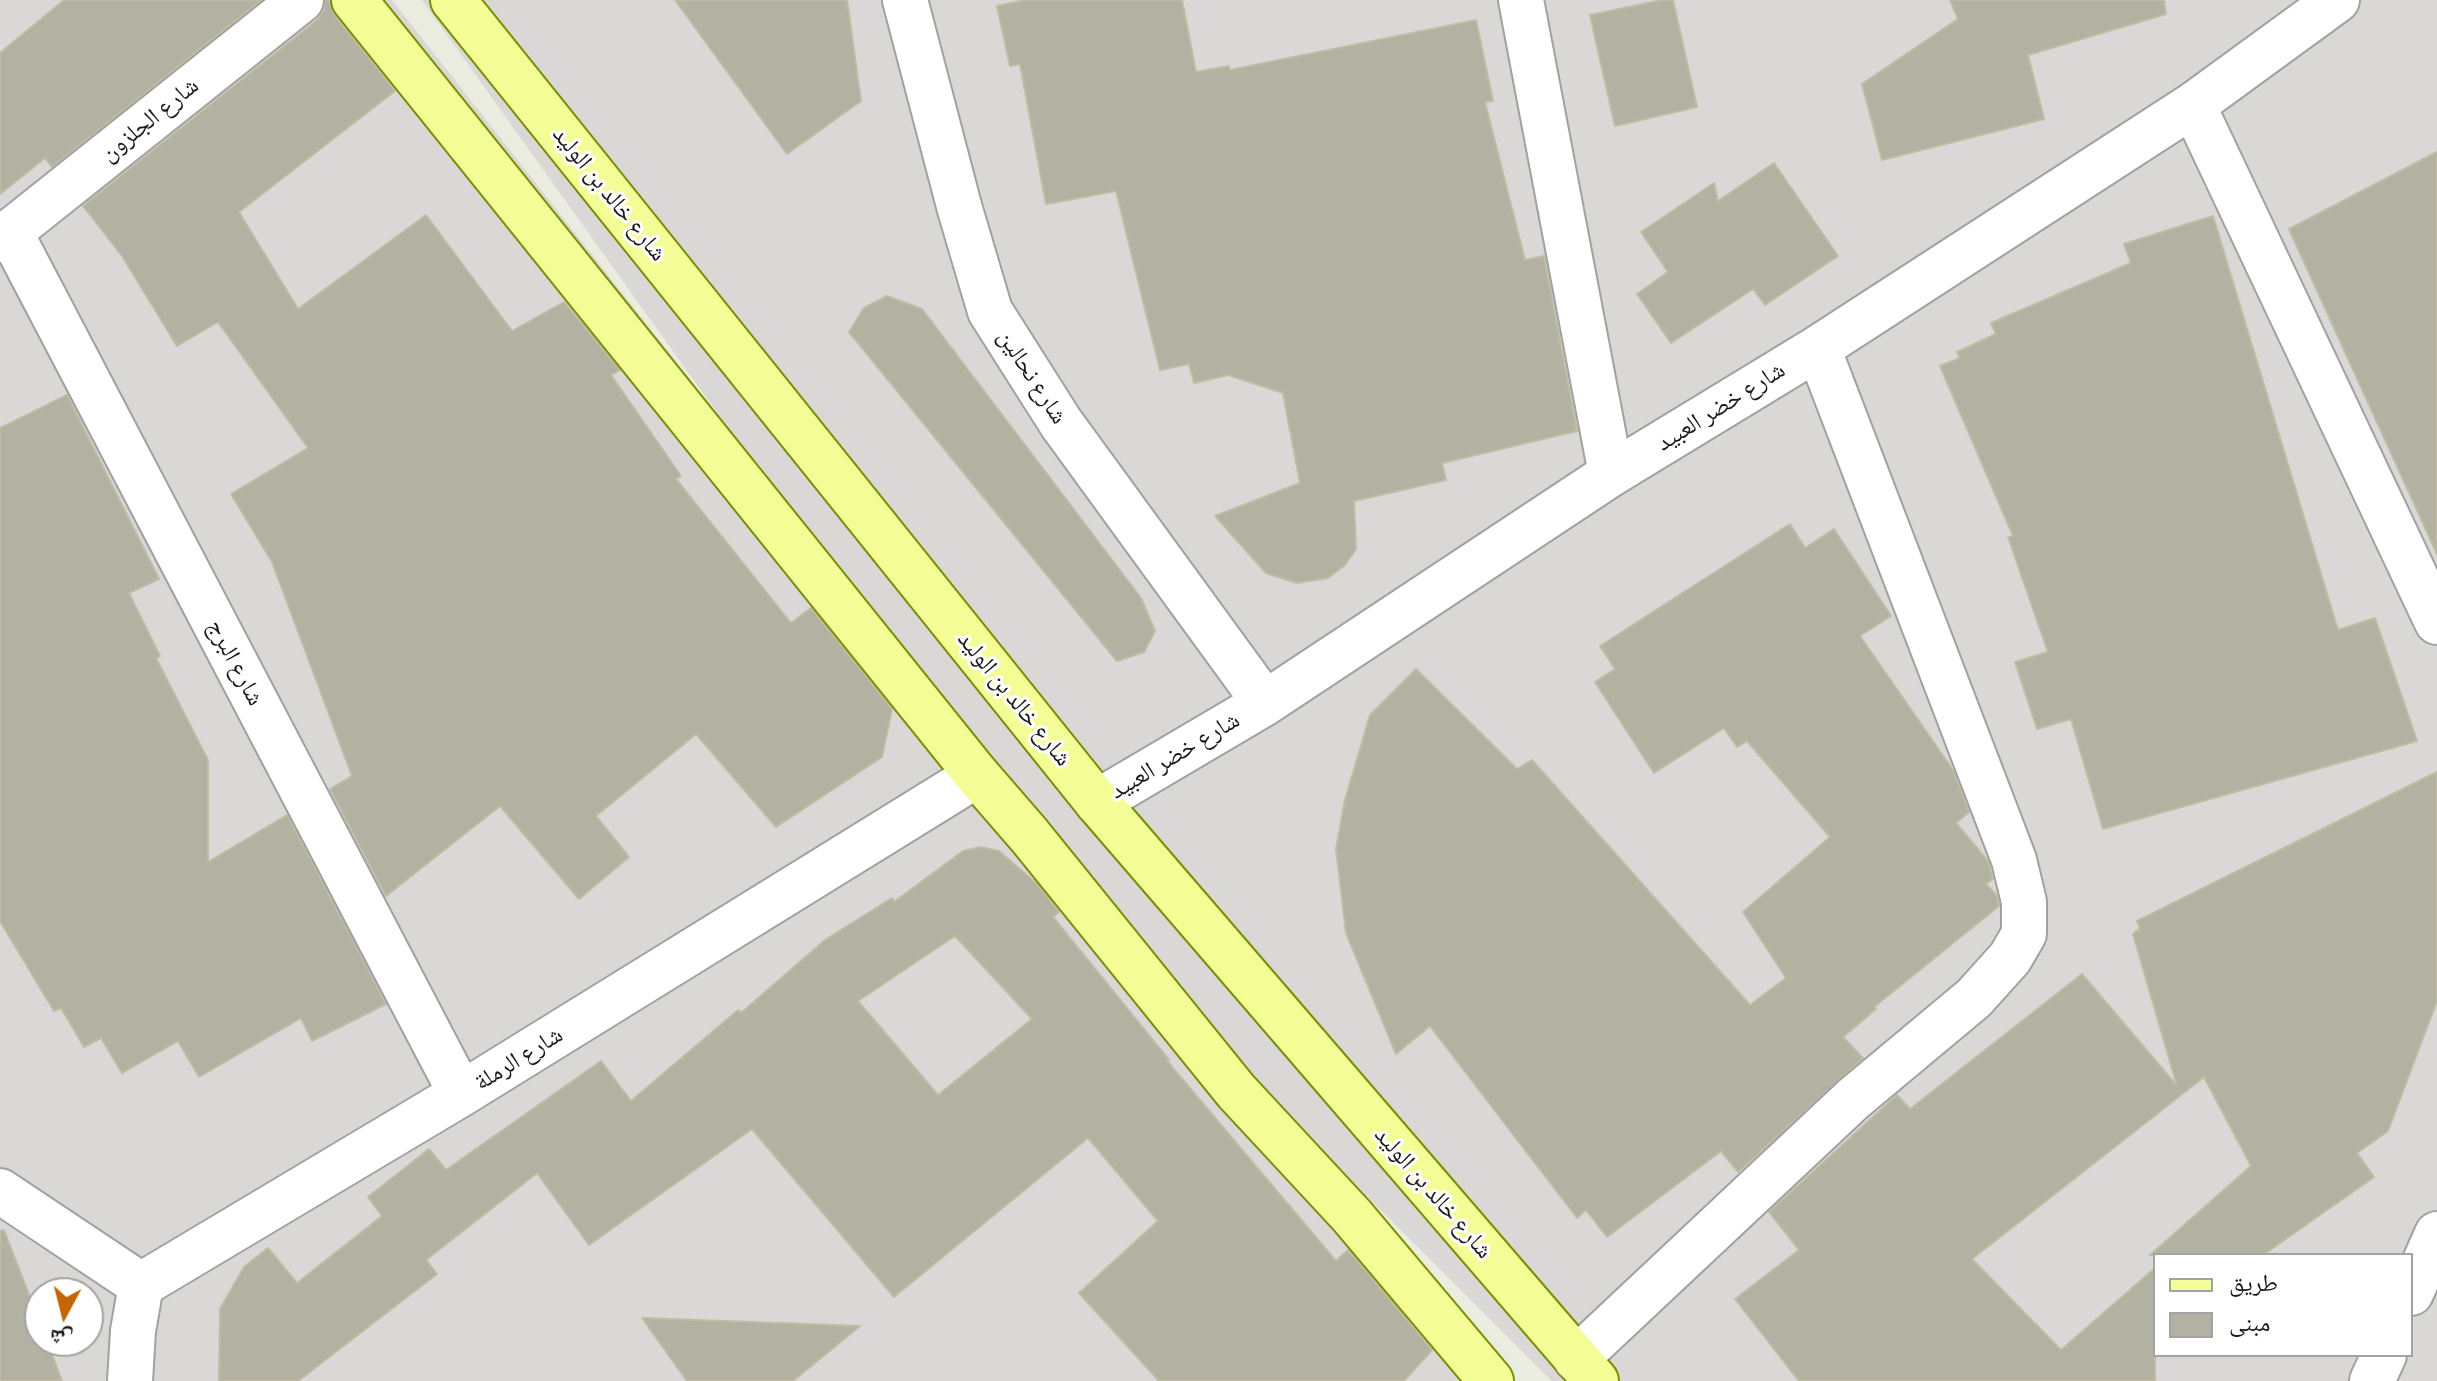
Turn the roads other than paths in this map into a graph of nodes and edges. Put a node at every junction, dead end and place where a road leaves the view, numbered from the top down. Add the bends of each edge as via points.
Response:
1 (301, 0) edge
2 (354, 0) edge
3 (453, 0) edge
4 (905, 0) edge
5 (1521, 0) edge
6 (2337, 0) edge
7 (2193, 105) junction
8 (5, 236) edge
9 (1818, 348) junction
10 (1611, 474) junction
11 (2437, 622) edge
12 (1265, 703) junction
13 (977, 775) junction
14 (1097, 802) junction
15 (461, 1094) junction
16 (0, 1191) edge
17 (2437, 1234) edge
18 (141, 1285) junction
19 (2413, 1288) edge
20 (2383, 1357) edge
21 (1586, 1370) edge
22 (130, 1381) edge
23 (1491, 1381) edge
24 (2372, 1381) edge

1 - 8 street, شارع الجلزون
2 - 13 main road
3 - 14 main road, شارع خالد بن الوليد
4 - 12 street, شارع نحالين via 990,311 1061,423
5 - 10 street
6 - 7 street, شارع خضر العبيد
7 - 9 street, شارع خضر العبيد
7 - 11 street
8 - 15 street, شارع البرج
9 - 10 street, شارع خضر العبيد
9 - 21 street via 2014,860 2024,902 2024,934 1974,998 1853,1099
10 - 12 street, شارع خضر العبيد
12 - 14 street, شارع خضر العبيد
13 - 15 street, شارع الرملة
13 - 23 main road via 1236,1091 1352,1216
14 - 21 main road, شارع خالد بن الوليد
15 - 18 street, شارع الرملة
16 - 18 street
17 - 19 street
18 - 22 street
20 - 24 street

